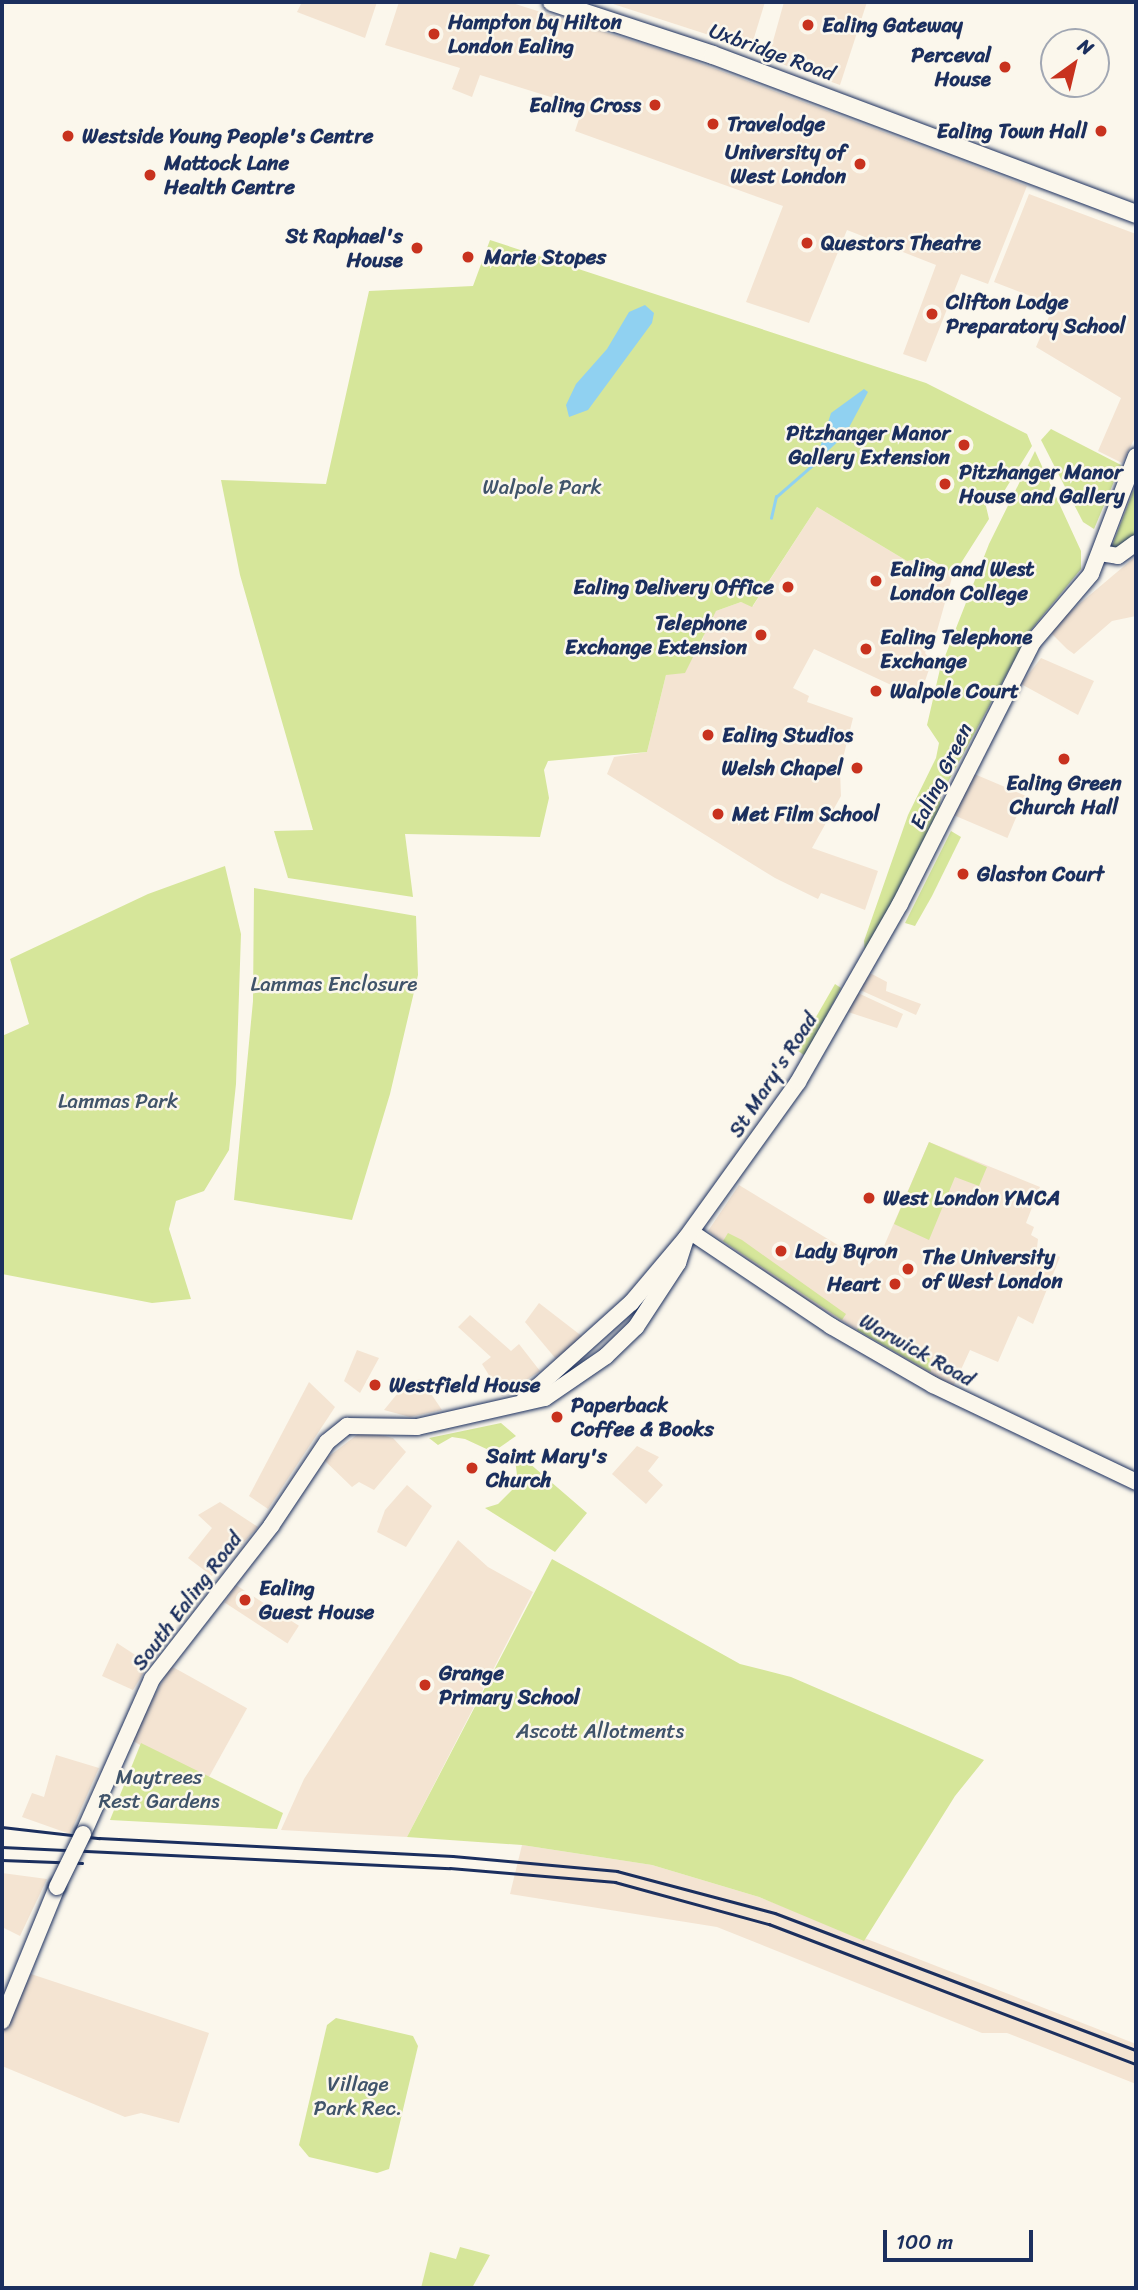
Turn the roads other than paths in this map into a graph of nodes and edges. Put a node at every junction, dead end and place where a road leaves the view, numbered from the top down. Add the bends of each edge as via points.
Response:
1 (552, 2) edge
2 (1136, 214) edge
3 (1136, 456) edge
4 (1136, 543) edge
5 (1100, 553) junction
6 (886, 928) joint
7 (688, 1235) junction
8 (356, 1424) joint
9 (1136, 1482) edge
10 (2, 2021) edge

1 - 2 main road, Uxbridge Road
3 - 5 main road, Ealing Green
4 - 5 main road via 1118,556
5 - 6 main road, Ealing Green via 1081,588 1049,617 1033,642
6 - 7 main road, St Mary's Road via 798,1082
7 - 8 main road, St Mary's Road via 596,1339 525,1398 417,1427
7 - 9 main road, Warwick Road via 933,1385
8 - 10 main road, South Ealing Road, bridge via 319,1451 271,1527 152,1679

